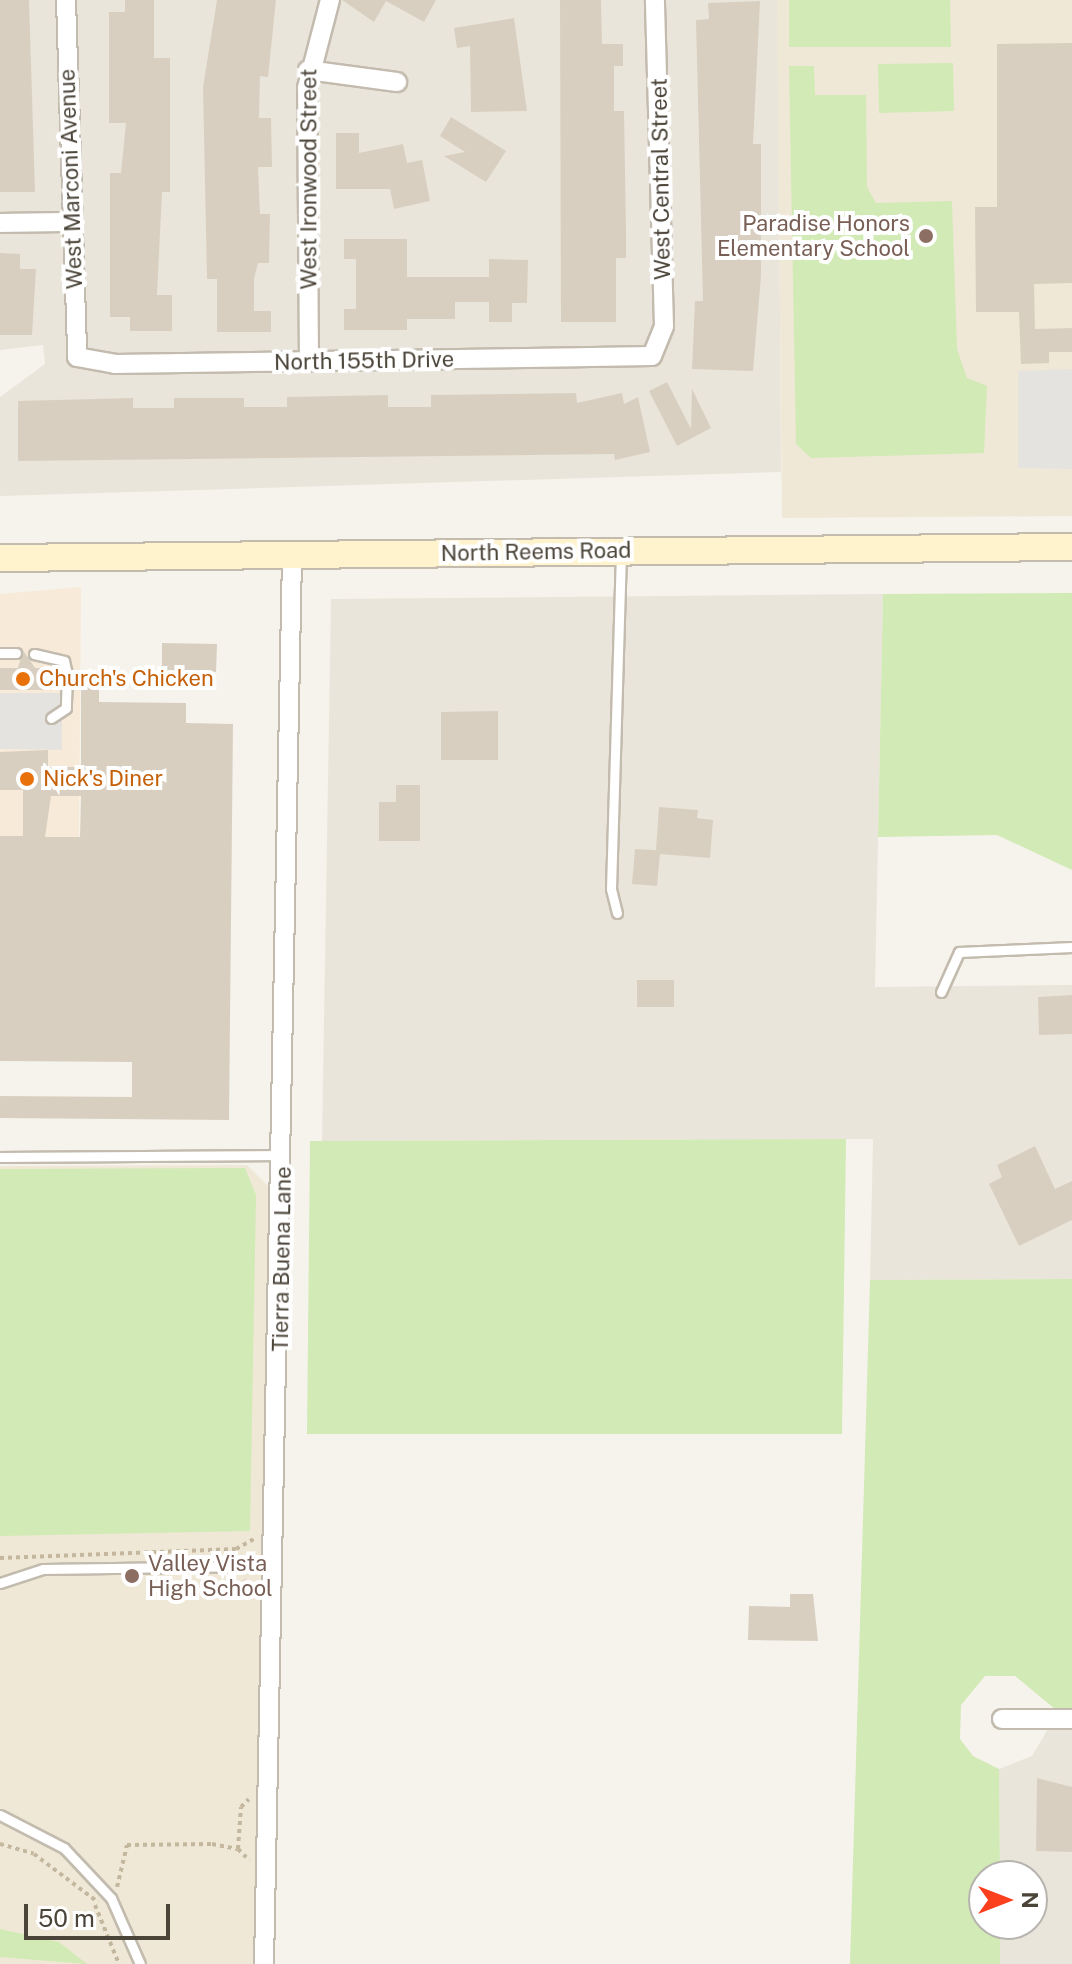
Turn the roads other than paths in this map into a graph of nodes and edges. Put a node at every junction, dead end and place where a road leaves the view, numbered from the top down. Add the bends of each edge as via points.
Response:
1 (66, 0) edge
2 (330, 0) edge
3 (655, 0) edge
4 (308, 70) junction
5 (397, 82) dead end
6 (72, 222) junction
7 (0, 223) edge
8 (652, 356) joint
9 (77, 357) joint
10 (309, 362) junction
11 (1072, 547) edge
12 (621, 552) junction
13 (292, 555) junction
14 (0, 558) edge
15 (0, 653) edge
16 (16, 653) dead end
17 (34, 654) dead end
18 (51, 718) dead end
19 (617, 913) dead end
20 (1072, 947) edge
21 (941, 992) dead end
22 (285, 1156) junction
23 (0, 1157) edge
24 (275, 1566) junction
25 (0, 1583) edge
26 (1002, 1719) dead end
27 (1072, 1719) edge
28 (0, 1815) edge
29 (140, 1964) edge
30 (264, 1964) edge

1 - 6 street, West Marconi Avenue
2 - 4 street, West Ironwood Street
3 - 8 street, West Central Street via 664,326
4 - 5 street
4 - 10 street, West Ironwood Street
6 - 7 street
6 - 9 street, West Marconi Avenue
8 - 10 street, North 155th Drive
9 - 10 street, North 155th Drive via 115,364
11 - 12 main road, North Reems Road
12 - 13 main road, North Reems Road
12 - 19 lane via 611,889
13 - 14 main road, North Reems Road
13 - 22 street, Tierra Buena Lane
15 - 16 lane
17 - 18 lane via 64,661 66,708
20 - 21 lane via 959,952
22 - 23 lane
22 - 24 street, Tierra Buena Lane
24 - 25 lane via 43,1569
24 - 30 street, Tierra Buena Lane
26 - 27 street
28 - 29 lane via 64,1848 108,1894

